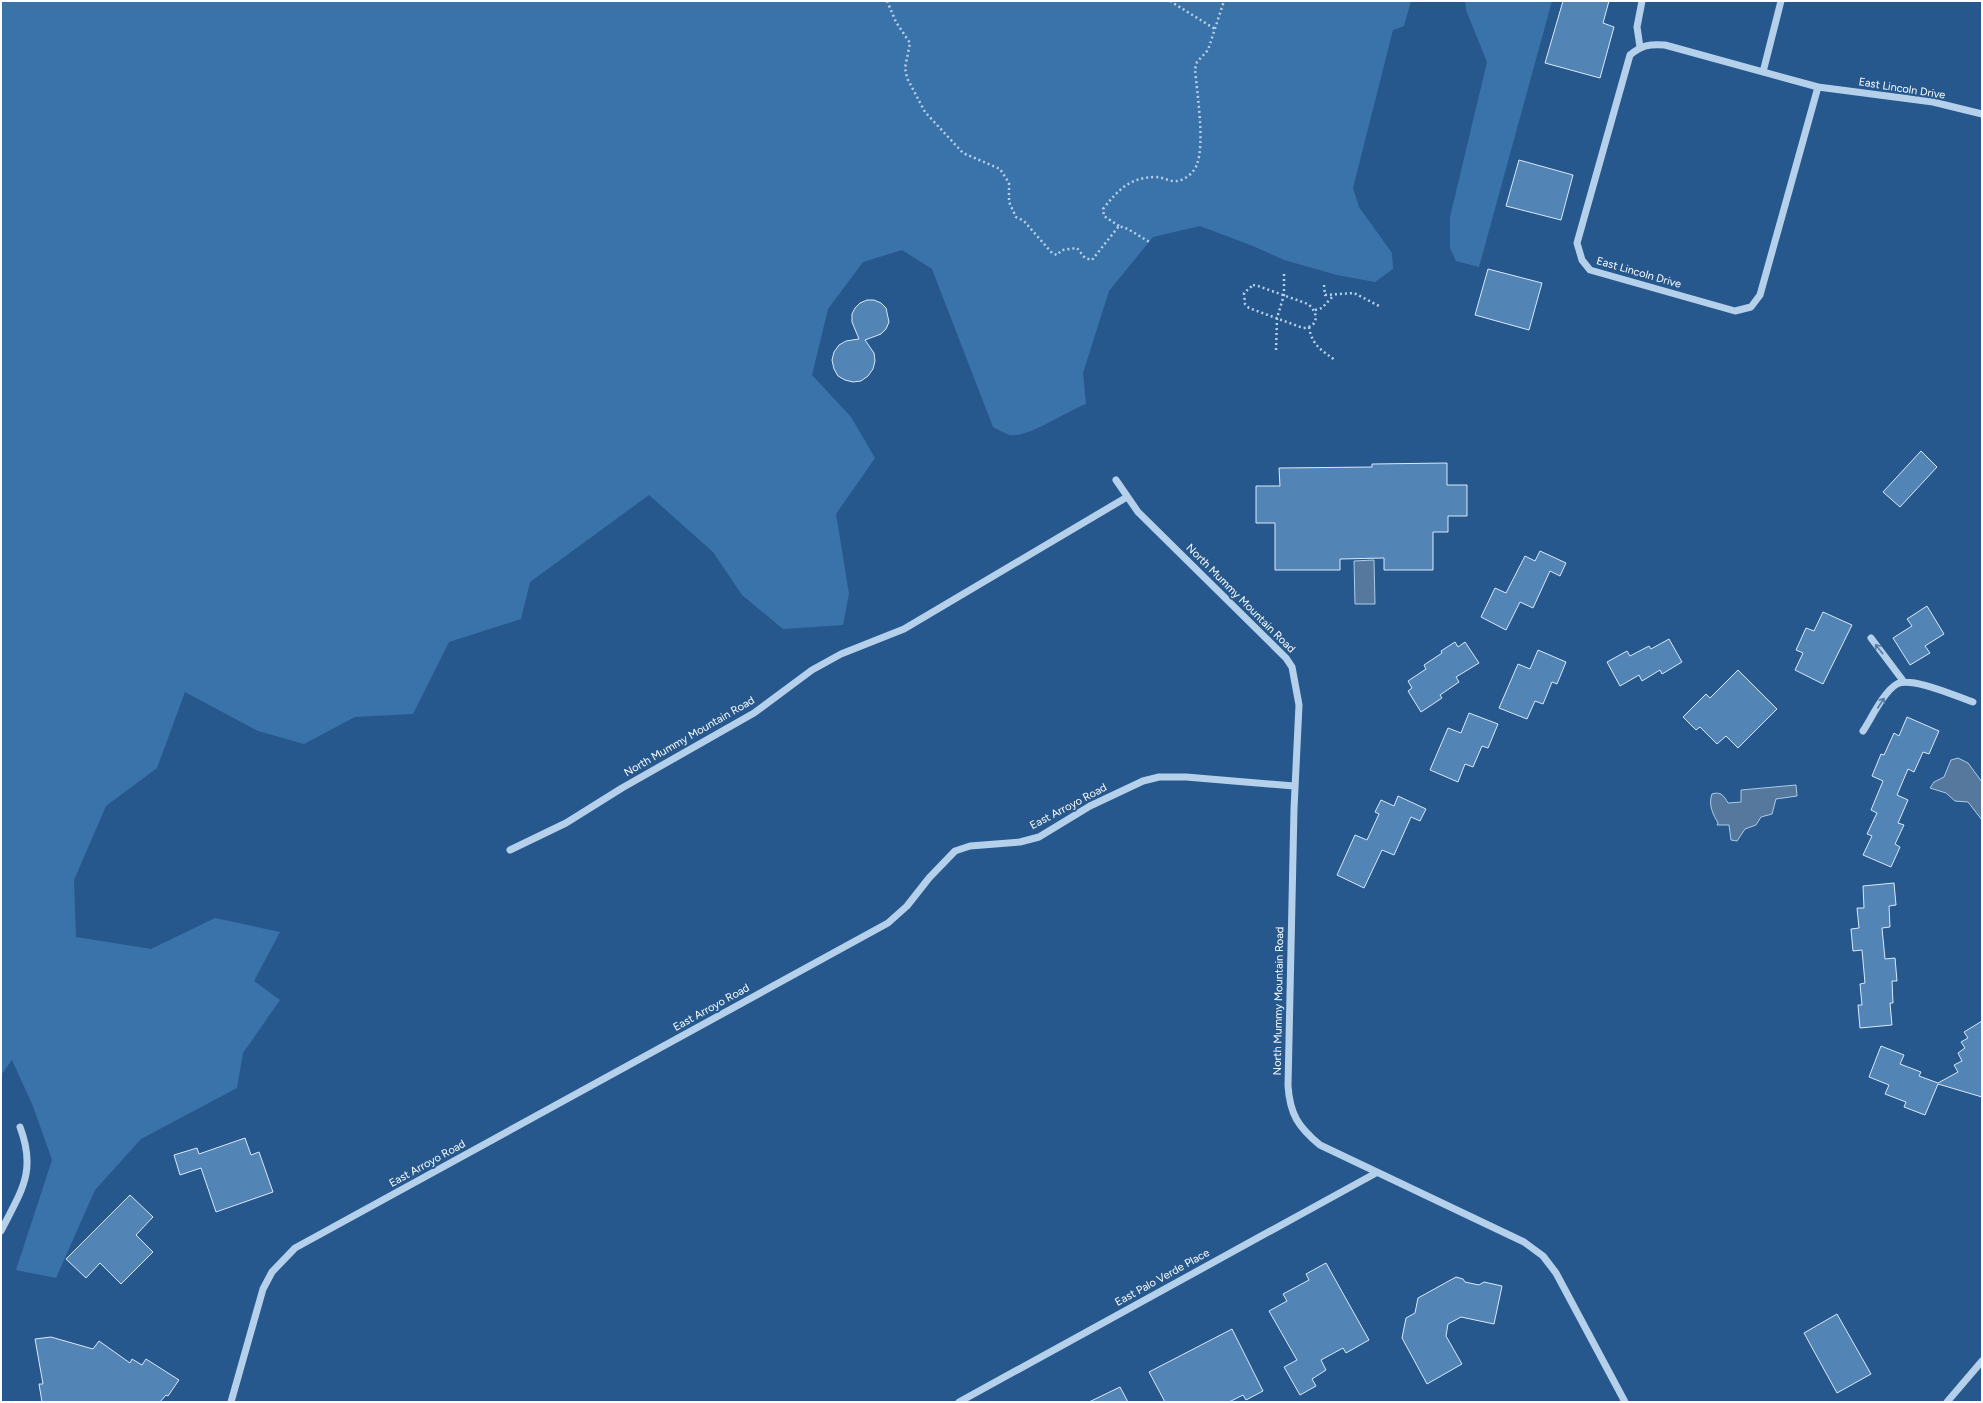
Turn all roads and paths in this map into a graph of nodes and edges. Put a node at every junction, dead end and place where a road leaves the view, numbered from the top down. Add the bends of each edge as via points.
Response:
1 (886, 1) edge
2 (1170, 1) edge
3 (1224, 1) edge
4 (1642, 1) edge
5 (1781, 1) edge
6 (1215, 28) junction
7 (1640, 47) junction
8 (1763, 72) junction
9 (1818, 87) junction
10 (1982, 114) edge
11 (1119, 226) junction
12 (1151, 244) dead end
13 (1284, 271) dead end
14 (1324, 285) dead end
15 (1284, 295) junction
16 (1334, 296) junction
17 (1381, 307) dead end
18 (1315, 310) junction
19 (1277, 318) junction
20 (1309, 327) junction
21 (1276, 350) dead end
22 (1336, 361) dead end
23 (1116, 480) dead end
24 (1127, 497) junction
25 (1871, 638) dead end
26 (1904, 682) junction
27 (1973, 702) dead end
28 (1863, 732) dead end
29 (1294, 786) junction
30 (510, 850) dead end
31 (20, 1126) dead end
32 (1376, 1173) junction
33 (1, 1231) edge
34 (1982, 1361) edge
35 (232, 1402) edge
36 (959, 1402) edge
37 (1625, 1402) edge
38 (1947, 1402) edge

1 - 11 path via 910,43 905,68 907,78 925,112 963,153 1000,169 1009,183 1009,202 1016,217 1024,222 1052,253 1057,255 1062,250 1077,248 1085,258 1092,260
2 - 6 path
3 - 6 path
4 - 7 street via 1637,27
5 - 8 street
6 - 11 path via 1208,50 1197,62 1195,69 1200,141 1198,164 1189,176 1177,181 1156,177 1125,184 1103,208 1104,216
7 - 8 street, East Lincoln Drive via 1665,44
7 - 9 street, East Lincoln Drive via 1630,55 1577,243 1582,260 1590,270 1735,311 1751,307 1760,295
8 - 9 street, East Lincoln Drive
9 - 10 street, East Lincoln Drive via 1932,102
11 - 12 path
13 - 15 path
14 - 16 path via 1325,295
15 - 18 path via 1308,304
15 - 19 path
15 - 19 path via 1258,286 1248,288 1244,293 1245,304 1250,308
16 - 17 path via 1354,293
16 - 18 path via 1322,308
18 - 20 path via 1314,323
19 - 20 path via 1303,328
19 - 21 path
20 - 22 path via 1311,339 1318,348
23 - 24 street, North Mummy Mountain Road
24 - 29 street, North Mummy Mountain Road via 1151,525 1286,658 1292,667 1298,705
24 - 30 street, North Mummy Mountain Road via 904,629 841,654 812,670 754,713 566,823
26 -> 25 street
26 - 27 street via 1916,683
28 -> 26 street via 1891,689 1897,683
29 - 32 street, North Mummy Mountain Road via 1289,1101 1298,1125 1315,1141
29 - 35 street, East Arroyo Road via 1159,777 1143,781 1090,806 1039,837 1020,842 970,846 955,851 907,906 888,923 295,1248 272,1272 263,1289
31 - 33 street via 27,1145 26,1180
32 - 36 street, East Palo Verde Place
32 - 37 street, North Mummy Mountain Road via 1524,1242 1543,1256 1570,1298
34 - 38 street

